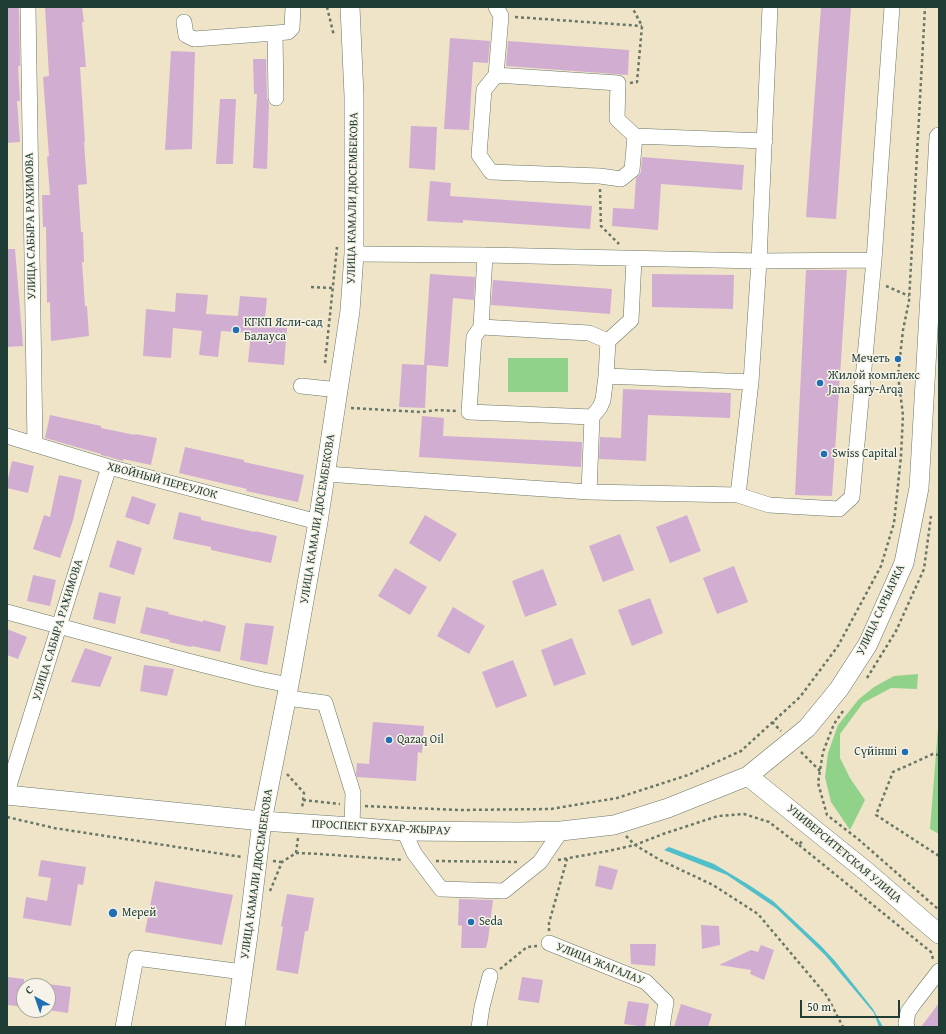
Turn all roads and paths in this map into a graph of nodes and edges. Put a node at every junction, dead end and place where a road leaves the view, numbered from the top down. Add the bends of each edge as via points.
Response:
1 (28, 7) edge
2 (293, 7) edge
3 (350, 7) edge
4 (632, 7) edge
5 (770, 7) edge
6 (892, 7) edge
7 (925, 7) edge
8 (499, 12) edge
9 (184, 22) dead end
10 (642, 26) junction
11 (274, 33) junction
12 (496, 75) junction
13 (618, 83) junction
14 (276, 98) dead end
15 (635, 136) junction
16 (939, 138) edge
17 (765, 140) junction
18 (600, 176) junction
19 (937, 213) edge
20 (337, 243) dead end
21 (354, 254) junction
22 (485, 255) junction
23 (634, 259) junction
24 (874, 260) junction
25 (759, 261) junction
26 (872, 276) junction
27 (311, 287) dead end
28 (332, 288) junction
29 (909, 296) junction
30 (482, 327) junction
31 (608, 341) junction
32 (606, 376) junction
33 (751, 382) junction
34 (301, 386) dead end
35 (332, 395) junction
36 (468, 412) junction
37 (592, 416) junction
38 (7, 436) edge
39 (35, 445) junction
40 (109, 467) junction
41 (326, 474) junction
42 (589, 492) junction
43 (738, 495) junction
44 (931, 514) dead end
45 (318, 522) junction
46 (7, 612) edge
47 (60, 627) junction
48 (864, 682) dead end
49 (288, 691) junction
50 (847, 706) dead end
51 (939, 755) edge
52 (748, 776) junction
53 (7, 794) edge
54 (303, 800) dead end
55 (352, 806) junction
56 (826, 815) junction
57 (7, 817) edge
58 (262, 821) junction
59 (614, 824) junction
60 (352, 827) junction
61 (814, 829) junction
62 (404, 831) junction
63 (561, 831) junction
64 (635, 845) junction
65 (799, 845) junction
66 (939, 856) edge
67 (567, 859) junction
68 (257, 860) junction
69 (420, 861) junction
70 (282, 862) junction
71 (540, 862) junction
72 (268, 896) dead end
73 (939, 910) edge
74 (939, 934) edge
75 (549, 943) junction
76 (243, 972) junction
77 (938, 973) edge
78 (490, 976) joint
79 (123, 1027) edge
80 (235, 1027) edge
81 (479, 1027) edge
82 (662, 1027) edge
83 (843, 1027) edge
84 (907, 1027) edge

1 - 39 street, УЛИЦА САБЫРА РАХИМОВА
2 - 11 street via 292,28 288,32
3 - 21 main road, УЛИЦА КАМАЛИ ДЮСЕМБЕКОВА via 354,96
4 - 10 path
5 - 17 street
6 - 24 street
7 - 29 path
8 - 10 path
8 - 12 street
9 - 11 street via 186,35 194,40
10 - 13 path via 637,82
11 - 14 street
12 - 13 street
12 - 18 street via 484,90 479,155 491,172
13 - 15 street via 618,119
15 - 17 street
15 - 18 street via 632,170 621,179
16 - 19 main road, УЛИЦА САРЫАРКА
17 - 25 street
18 - 23 path via 601,226
19 - 52 main road, УЛИЦА САРЫАРКА via 919,488 904,563 868,644 839,689 807,728
20 - 28 path
21 - 22 street
21 - 35 main road, УЛИЦА КАМАЛИ ДЮСЕМБЕКОВА via 350,311
22 - 23 street
22 - 30 street
23 - 25 street
23 - 31 street via 631,320
24 - 25 street
24 - 26 street
25 - 33 street
26 - 29 path via 888,288
26 - 43 street via 852,497 839,509 769,505
27 - 28 path
28 - 35 path via 324,366
29 - 55 path via 898,375 903,415 902,456 894,522 881,566 838,646 800,697 741,751 688,775 617,798 552,809 459,810
30 - 31 street via 589,333
30 - 36 street via 474,337
31 - 32 street
32 - 33 street
32 - 37 street via 603,400 600,408
33 - 43 street
34 - 35 street
35 - 36 path via 421,412
35 - 41 main road, УЛИЦА КАМАЛИ ДЮСЕМБЕКОВА
36 - 37 street
37 - 42 street
38 - 39 street, ХВОЙНЫЙ ПЕРЕУЛОК
39 - 40 street, ХВОЙНЫЙ ПЕРЕУЛОК
40 - 45 street, ХВОЙНЫЙ ПЕРЕУЛОК
40 - 47 street, УЛИЦА САБЫРА РАХИМОВА
41 - 42 street
41 - 45 main road, УЛИЦА КАМАЛИ ДЮСЕМБЕКОВА
42 - 43 street
44 - 48 path via 924,569 896,632
45 - 49 main road, УЛИЦА КАМАЛИ ДЮСЕМБЕКОВА
46 - 47 street
47 - 49 street via 259,679
47 - 53 street, УЛИЦА САБЫРА РАХИМОВА
49 - 55 street via 325,702 353,793
49 - 58 main road, УЛИЦА КАМАЛИ ДЮСЕМБЕКОВА
50 - 56 path via 834,724 823,752 818,783
51 - 66 path via 933,754 893,772 876,815
52 - 59 main road, ПРОСПЕКТ БУХАР-ЖЫРАУ via 668,808
52 - 61 main road, УНИВЕРСИТЕТСКАЯ УЛИЦА
53 - 58 main road, ПРОСПЕКТ БУХАР-ЖЫРАУ
54 - 55 path
55 - 60 street
56 - 61 path
56 - 73 path via 858,839
57 - 68 path via 54,828
58 - 60 main road, ПРОСПЕКТ БУХАР-ЖЫРАУ
58 - 68 main road, УЛИЦА КАМАЛИ ДЮСЕМБЕКОВА
59 - 63 main road, ПРОСПЕКТ БУХАР-ЖЫРАУ
59 - 64 path
60 - 62 main road, ПРОСПЕКТ БУХАР-ЖЫРАУ
61 - 65 path
61 - 74 main road, УНИВЕРСИТЕТСКАЯ УЛИЦА
62 - 63 main road, ПРОСПЕКТ БУХАР-ЖЫРАУ
62 - 69 street
63 - 71 street
64 - 65 path via 718,816 744,814 769,822
64 - 67 path
64 - 83 path via 713,885 758,914 827,996
65 - 77 path via 930,952
67 - 71 path
67 - 75 path via 549,923
68 - 70 path
68 - 76 main road, УЛИЦА КАМАЛИ ДЮСЕМБЕКОВА
69 - 70 path via 296,853
69 - 71 path
69 - 71 street via 441,889 504,891
70 - 72 path
75 - 78 path via 527,947
75 - 82 street, УЛИЦА ЖАГАЛАУ via 646,982 666,1002
76 - 79 street via 136,958
76 - 80 main road, УЛИЦА КАМАЛИ ДЮСЕМБЕКОВА
77 - 84 street via 908,1012
78 - 81 street

